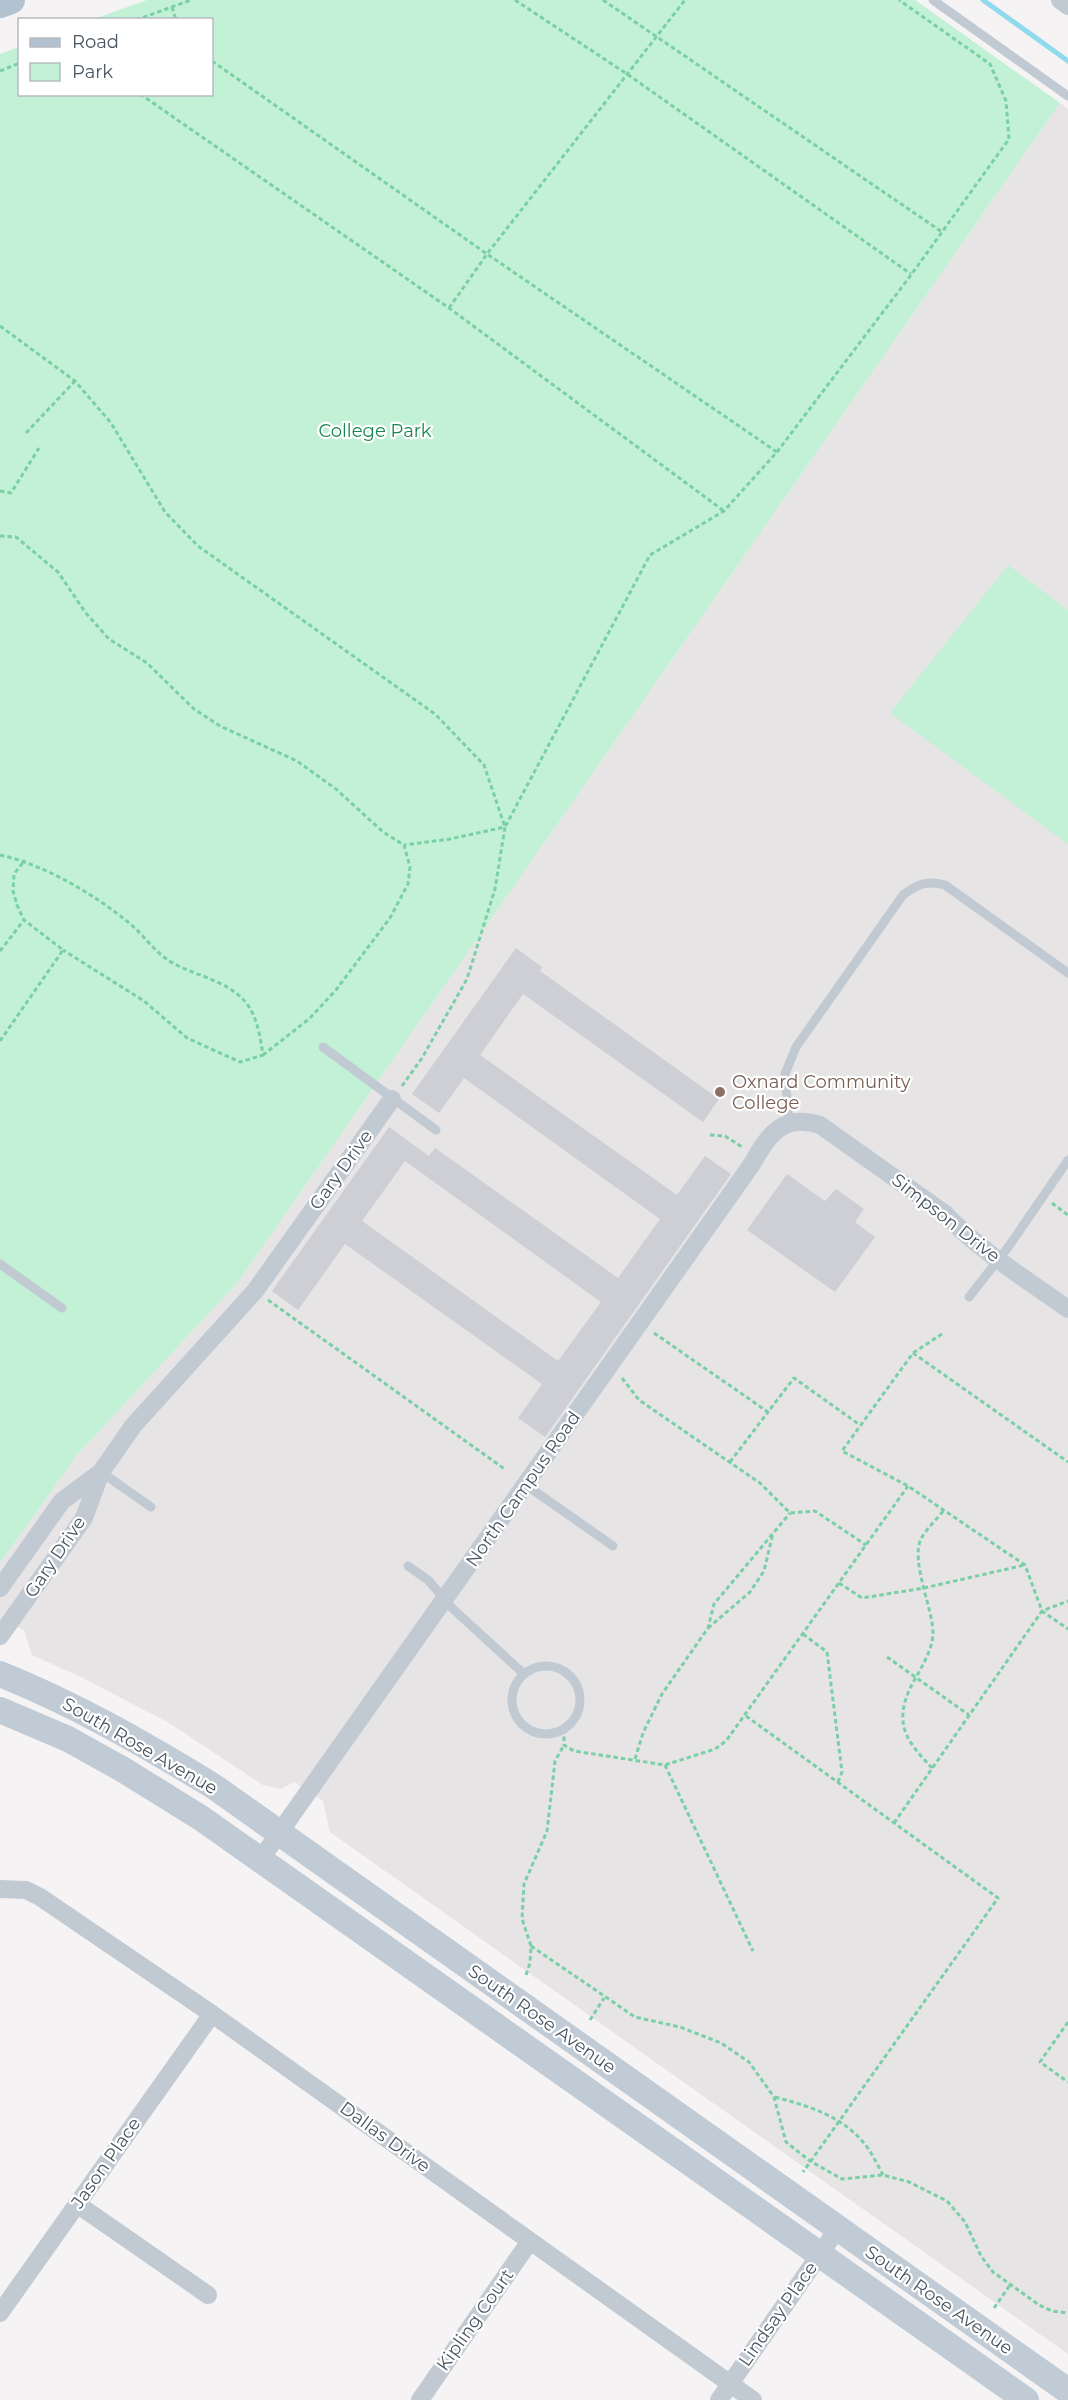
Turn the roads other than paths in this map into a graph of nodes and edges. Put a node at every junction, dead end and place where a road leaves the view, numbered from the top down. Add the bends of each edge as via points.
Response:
1 (11, 0) edge
2 (933, 0) edge
3 (1060, 0) edge
4 (0, 4) edge
5 (1068, 6) edge
6 (1068, 96) edge
7 (1068, 973) edge
8 (324, 1047) dead end
9 (392, 1100) junction
10 (789, 1122) junction
11 (436, 1130) dead end
12 (1068, 1160) edge
13 (999, 1260) junction
14 (0, 1264) edge
15 (969, 1297) dead end
16 (62, 1308) dead end
17 (1068, 1309) edge
18 (101, 1472) junction
19 (526, 1485) junction
20 (151, 1507) dead end
21 (613, 1546) dead end
22 (408, 1566) dead end
23 (0, 1588) edge
24 (446, 1598) junction
25 (0, 1636) edge
26 (0, 1674) edge
27 (524, 1674) junction
28 (0, 1710) edge
29 (279, 1833) junction
30 (260, 1860) junction
31 (4, 1888) edge
32 (212, 2014) junction
33 (77, 2204) junction
34 (838, 2228) junction
35 (530, 2241) junction
36 (820, 2254) junction
37 (208, 2295) dead end
38 (0, 2313) edge
39 (997, 2380) junction
40 (730, 2384) junction
41 (1068, 2391) edge
42 (420, 2400) edge
43 (719, 2400) edge
44 (753, 2400) edge
45 (1026, 2400) edge
46 (1052, 2400) edge

1 - 4 main road
2 - 6 lane
3 - 5 street
7 - 10 lane via 945,885 932,881 916,885 903,895 796,1047 785,1074
8 - 9 lane
9 - 11 lane
9 - 18 street, Gary Drive via 255,1291 133,1426
10 - 13 street, Simpson Drive via 820,1125 945,1213 961,1231
10 - 19 street, North Campus Road via 766,1140
12 - 13 lane
13 - 15 lane
13 - 17 street, Simpson Drive
14 - 16 lane
18 - 20 lane
18 - 23 street, Gary Drive via 62,1501
18 - 25 street, Gary Drive via 84,1518
19 - 21 lane
19 - 24 street, North Campus Road
22 - 24 lane
24 - 27 lane
24 - 29 street, North Campus Road
26 - 29 main road, South Rose Avenue via 43,1691 149,1747
27 - 27 lane via 545,1665 566,1671 574,1679 581,1701 572,1722 564,1729 542,1734 522,1724 513,1704 517,1683
28 - 30 main road, South Rose Avenue via 68,1739 122,1769
29 - 30 street, North Campus Road
29 - 34 main road, South Rose Avenue
30 - 36 main road, South Rose Avenue
31 - 32 street, Dallas Drive via 26,1890 40,1897
32 - 33 street, Jason Place
32 - 35 street, Dallas Drive
33 - 37 street
33 - 38 street, Jason Place
34 - 36 street, Lindsay Place
34 - 41 main road, South Rose Avenue
35 - 40 street, Dallas Drive
35 - 42 street, Kipling Court
36 - 39 main road, South Rose Avenue
36 - 40 street, Lindsay Place
39 - 45 main road, South Rose Avenue
39 - 46 main road
40 - 43 street, Lindsay Place
40 - 44 street, Dallas Drive

